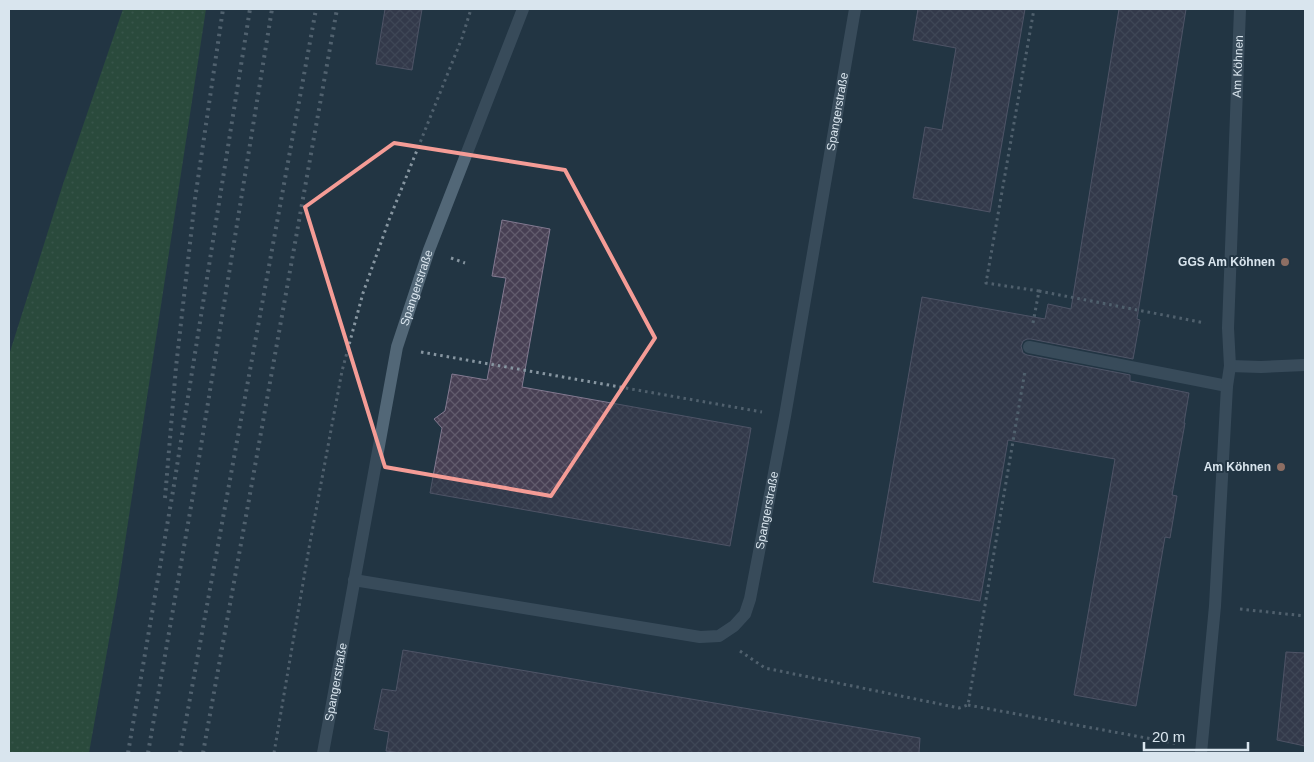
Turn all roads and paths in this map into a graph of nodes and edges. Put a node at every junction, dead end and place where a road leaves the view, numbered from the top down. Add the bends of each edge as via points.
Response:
1 (472, 9) edge
2 (523, 9) edge
3 (855, 9) edge
4 (1034, 9) edge
5 (1240, 9) edge
6 (1039, 291) junction
7 (1228, 328) junction
8 (397, 347) junction
9 (1029, 347) junction
10 (1305, 365) edge
11 (1230, 366) junction
12 (1228, 386) junction
13 (785, 416) junction
14 (354, 580) junction
15 (1214, 606) junction
16 (1305, 616) edge
17 (719, 636) junction
18 (968, 705) junction
19 (1202, 751) edge
20 (274, 753) edge
21 (324, 753) edge

1 - 20 path via 389,220 363,294 342,371
2 - 8 street, Spangerstraße via 429,250
3 - 13 street, Spangerstraße
4 - 6 path via 986,284
5 - 7 street, Am Köhnen
6 - 7 path
6 - 9 path
7 - 11 street, Am Köhnen
8 - 13 path
8 - 14 street, Spangerstraße
9 - 12 street
9 - 18 path
10 - 11 street
11 - 12 street, Am Köhnen
12 - 15 street, Am Köhnen
13 - 17 street, Spangerstraße via 750,599 745,614
14 - 17 street via 700,637
14 - 21 street, Spangerstraße
15 - 16 path
15 - 19 street, Am Köhnen
17 - 18 path via 764,668 959,708
18 - 19 path

